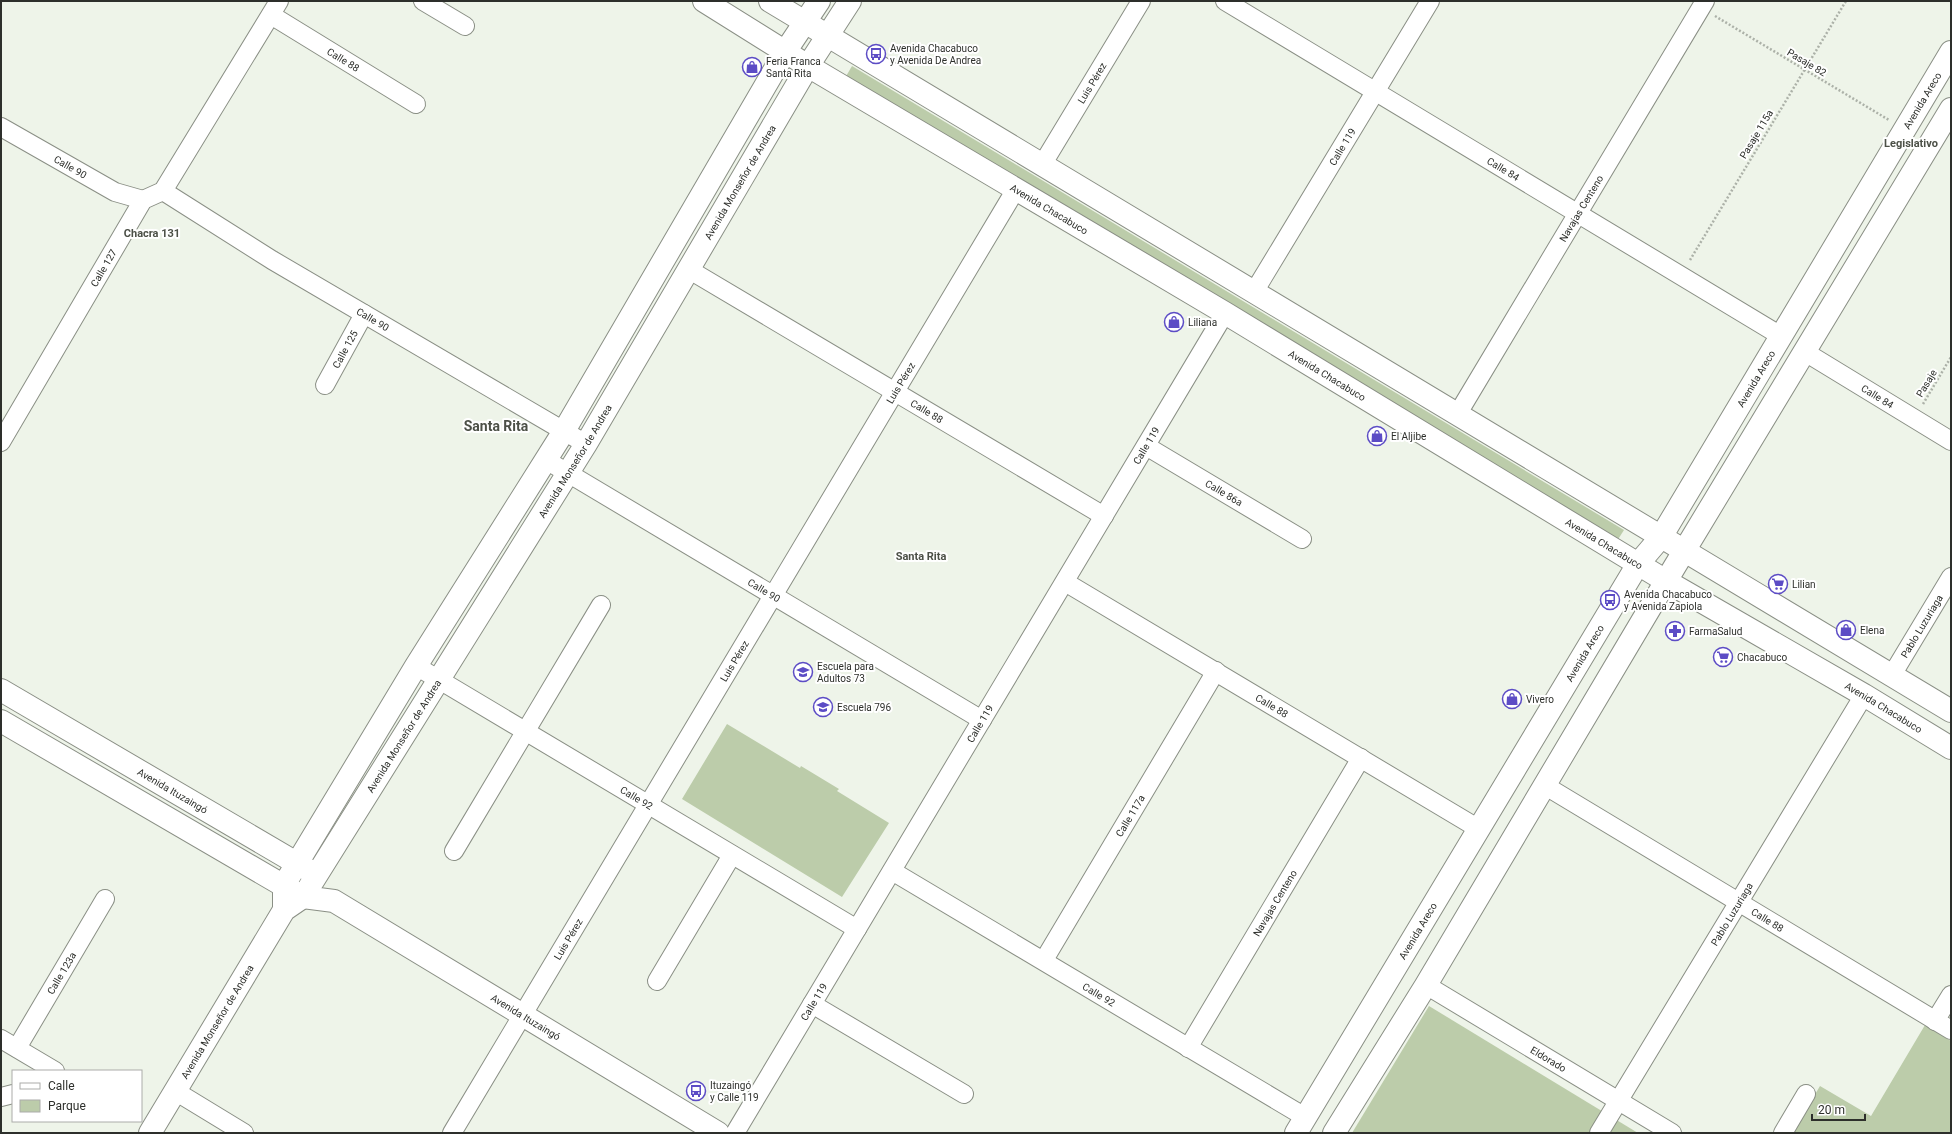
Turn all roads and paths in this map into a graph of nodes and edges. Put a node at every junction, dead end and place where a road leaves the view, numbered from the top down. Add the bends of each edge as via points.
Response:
1 (423, 1) edge
2 (704, 1) edge
3 (770, 1) edge
4 (819, 1) edge
5 (850, 1) edge
6 (1142, 1) edge
7 (1225, 1) edge
8 (1430, 1) edge
9 (1846, 1) edge
10 (1698, 3) edge
11 (275, 8) edge
12 (805, 22) junction
13 (465, 26) dead end
14 (827, 36) junction
15 (785, 52) junction
16 (1951, 52) edge
17 (808, 66) junction
18 (1805, 70) junction
19 (1374, 92) junction
20 (416, 104) dead end
21 (1951, 109) edge
22 (1, 127) edge
23 (1905, 129) junction
24 (1042, 165) junction
25 (1016, 189) junction
26 (162, 191) junction
27 (143, 200) junction
28 (1577, 215) junction
29 (688, 268) junction
30 (1680, 276) junction
31 (1254, 292) junction
32 (1224, 313) junction
33 (364, 314) junction
34 (1781, 336) junction
35 (1805, 352) junction
36 (1951, 357) edge
37 (325, 385) dead end
38 (896, 392) junction
39 (1458, 415) junction
40 (1914, 418) junction
41 (564, 431) junction
42 (1951, 441) edge
43 (1, 442) edge
44 (586, 444) junction
45 (1146, 446) junction
46 (546, 460) junction
47 (568, 473) junction
48 (1104, 516) junction
49 (1661, 537) junction
50 (1302, 539) dead end
51 (1685, 550) junction
52 (1638, 564) junction
53 (1951, 577) edge
54 (1666, 581) junction
55 (1065, 582) junction
56 (774, 595) junction
57 (601, 605) dead end
58 (416, 666) junction
59 (1216, 671) junction
60 (1892, 675) junction
61 (439, 680) junction
62 (1, 690) edge
63 (1864, 695) junction
64 (1951, 711) edge
65 (982, 720) junction
66 (1, 721) edge
67 (526, 732) junction
68 (1951, 748) edge
69 (1361, 758) junction
70 (1544, 785) junction
71 (648, 805) junction
72 (1479, 829) junction
73 (454, 851) dead end
74 (732, 855) junction
75 (297, 863) junction
76 (892, 871) junction
77 (317, 875) junction
78 (284, 885) junction
79 (303, 897) junction
80 (105, 899) dead end
81 (334, 901) junction
82 (1739, 902) junction
83 (284, 910) junction
84 (857, 929) junction
85 (1044, 960) junction
86 (657, 981) dead end
87 (1426, 985) junction
88 (1951, 995) edge
89 (812, 1004) junction
90 (521, 1014) junction
91 (1935, 1021) junction
92 (1951, 1030) edge
93 (1, 1039) edge
94 (17, 1048) junction
95 (1188, 1048) junction
96 (54, 1070) edge
97 (175, 1091) junction
98 (12, 1094) edge
99 (964, 1094) dead end
100 (1806, 1094) dead end
101 (1, 1097) edge
102 (1619, 1101) junction
103 (1300, 1125) edge
104 (147, 1127) edge
105 (244, 1133) edge
106 (452, 1133) edge
107 (718, 1133) edge
108 (735, 1133) edge
109 (1334, 1133) edge
110 (1600, 1133) edge
111 (1672, 1133) edge
112 (1782, 1133) edge

1 - 13 street
2 - 15 main road, Avenida Chacabuco
3 - 12 main road
4 - 12 main road
5 - 14 main road, Avenida Monseñor de Andrea
6 - 24 street, Luis Pérez
7 - 19 street, Calle 84
8 - 19 street, Calle 119
9 - 18 path, Pasaje 115a
10 - 18 path, Pasaje 82
10 - 28 street, Navajas Centeno
11 - 20 street, Calle 88
11 - 26 street
12 - 14 main road
12 - 15 main road
14 - 17 main road, Avenida Monseñor de Andrea
14 - 24 main road
15 - 17 main road, Avenida Chacabuco
15 - 41 main road
16 - 23 main road, Avenida Areco
17 - 25 main road, Avenida Chacabuco
17 - 29 main road, Avenida Monseñor de Andrea
18 - 23 path, Pasaje 82
18 - 30 path, Pasaje 115a
19 - 28 street, Calle 84
19 - 31 street, Calle 119
21 - 35 main road
22 - 27 street, Calle 90 via 115,192
23 - 34 main road, Avenida Areco
24 - 31 main road
25 - 32 main road, Avenida Chacabuco
25 - 38 street, Luis Pérez
26 - 27 street
26 - 33 street, Calle 90
27 - 43 street, Calle 127
28 - 30 street, Calle 84
28 - 39 street, Navajas Centeno
29 - 38 street, Calle 88
29 - 44 main road, Avenida Monseñor de Andrea
30 - 34 street, Calle 84
31 - 39 main road
32 - 45 street, Calle 119
32 - 52 main road, Avenida Chacabuco
33 - 37 street, Calle 125
33 - 41 street, Calle 90
34 - 49 main road, Avenida Areco
35 - 40 street, Calle 84
35 - 51 main road
36 - 40 path, Pasaje
38 - 48 street, Calle 88
38 - 56 street, Luis Pérez
39 - 49 main road
40 - 42 street, Calle 84
41 - 44 street, Calle 90
41 - 46 main road
44 - 47 main road, Avenida Monseñor de Andrea
45 - 48 street, Calle 119
45 - 50 street, Calle 86a
46 - 47 street, Calle 90
46 - 58 main road
47 - 56 street, Calle 90
47 - 61 main road, Avenida Monseñor de Andrea
48 - 55 street, Calle 119
49 - 51 main road
49 - 52 main road, Avenida Areco
51 - 54 main road
51 - 60 main road
52 - 54 main road, Avenida Chacabuco
52 - 72 main road, Avenida Areco
53 - 60 street, Pablo Luzuriaga
54 - 63 main road, Avenida Chacabuco
54 - 70 main road
55 - 59 street, Calle 88
55 - 65 street, Calle 119
56 - 65 street, Calle 90
56 - 71 street, Luis Pérez
57 - 67 street
58 - 61 street, Calle 92
58 - 75 main road
59 - 69 street, Calle 88
59 - 85 street, Calle 117a
60 - 64 main road
61 - 67 street, Calle 92
61 - 77 main road, Avenida Monseñor de Andrea
62 - 75 main road, Avenida Ituzaingó
63 - 68 main road, Avenida Chacabuco
63 - 82 street, Pablo Luzuriaga
65 - 76 street, Calle 119
66 - 78 main road, Avenida Ituzaingó
67 - 71 street, Calle 92
67 - 73 street
69 - 72 street, Calle 88
69 - 95 street, Navajas Centeno
70 - 82 street, Calle 88
70 - 87 main road
71 - 74 street, Calle 92
71 - 90 street, Luis Pérez
72 - 103 main road, Avenida Areco
74 - 84 street, Calle 92
74 - 86 street
75 - 77 main road, Avenida Ituzaingó
75 - 78 main road
76 - 84 street, Calle 119
76 - 85 street, Calle 92
77 - 79 main road, Avenida Monseñor de Andrea
77 - 81 main road, Avenida Ituzaingó
78 - 79 main road, Avenida Ituzaingó
78 - 83 main road
79 - 81 main road, Avenida Ituzaingó
79 - 83 main road, Avenida Monseñor de Andrea
80 - 94 street, Calle 123a
81 - 90 main road, Avenida Ituzaingó
82 - 91 street, Calle 88
82 - 102 street, Pablo Luzuriaga
83 - 97 main road, Avenida Monseñor de Andrea
84 - 89 street, Calle 119
85 - 95 street, Calle 92
87 - 102 street, Eldorado
87 - 109 main road
88 - 91 street
89 - 99 street
89 - 108 street, Calle 119
90 - 106 street, Luis Pérez
90 - 107 main road, Avenida Ituzaingó
91 - 92 street, Calle 88
93 - 94 street
94 - 96 street
95 - 103 street, Calle 92
97 - 104 main road, Avenida Monseñor de Andrea
97 - 105 street
98 - 101 street
100 - 112 street
102 - 110 street, Pablo Luzuriaga
102 - 111 street, Eldorado

